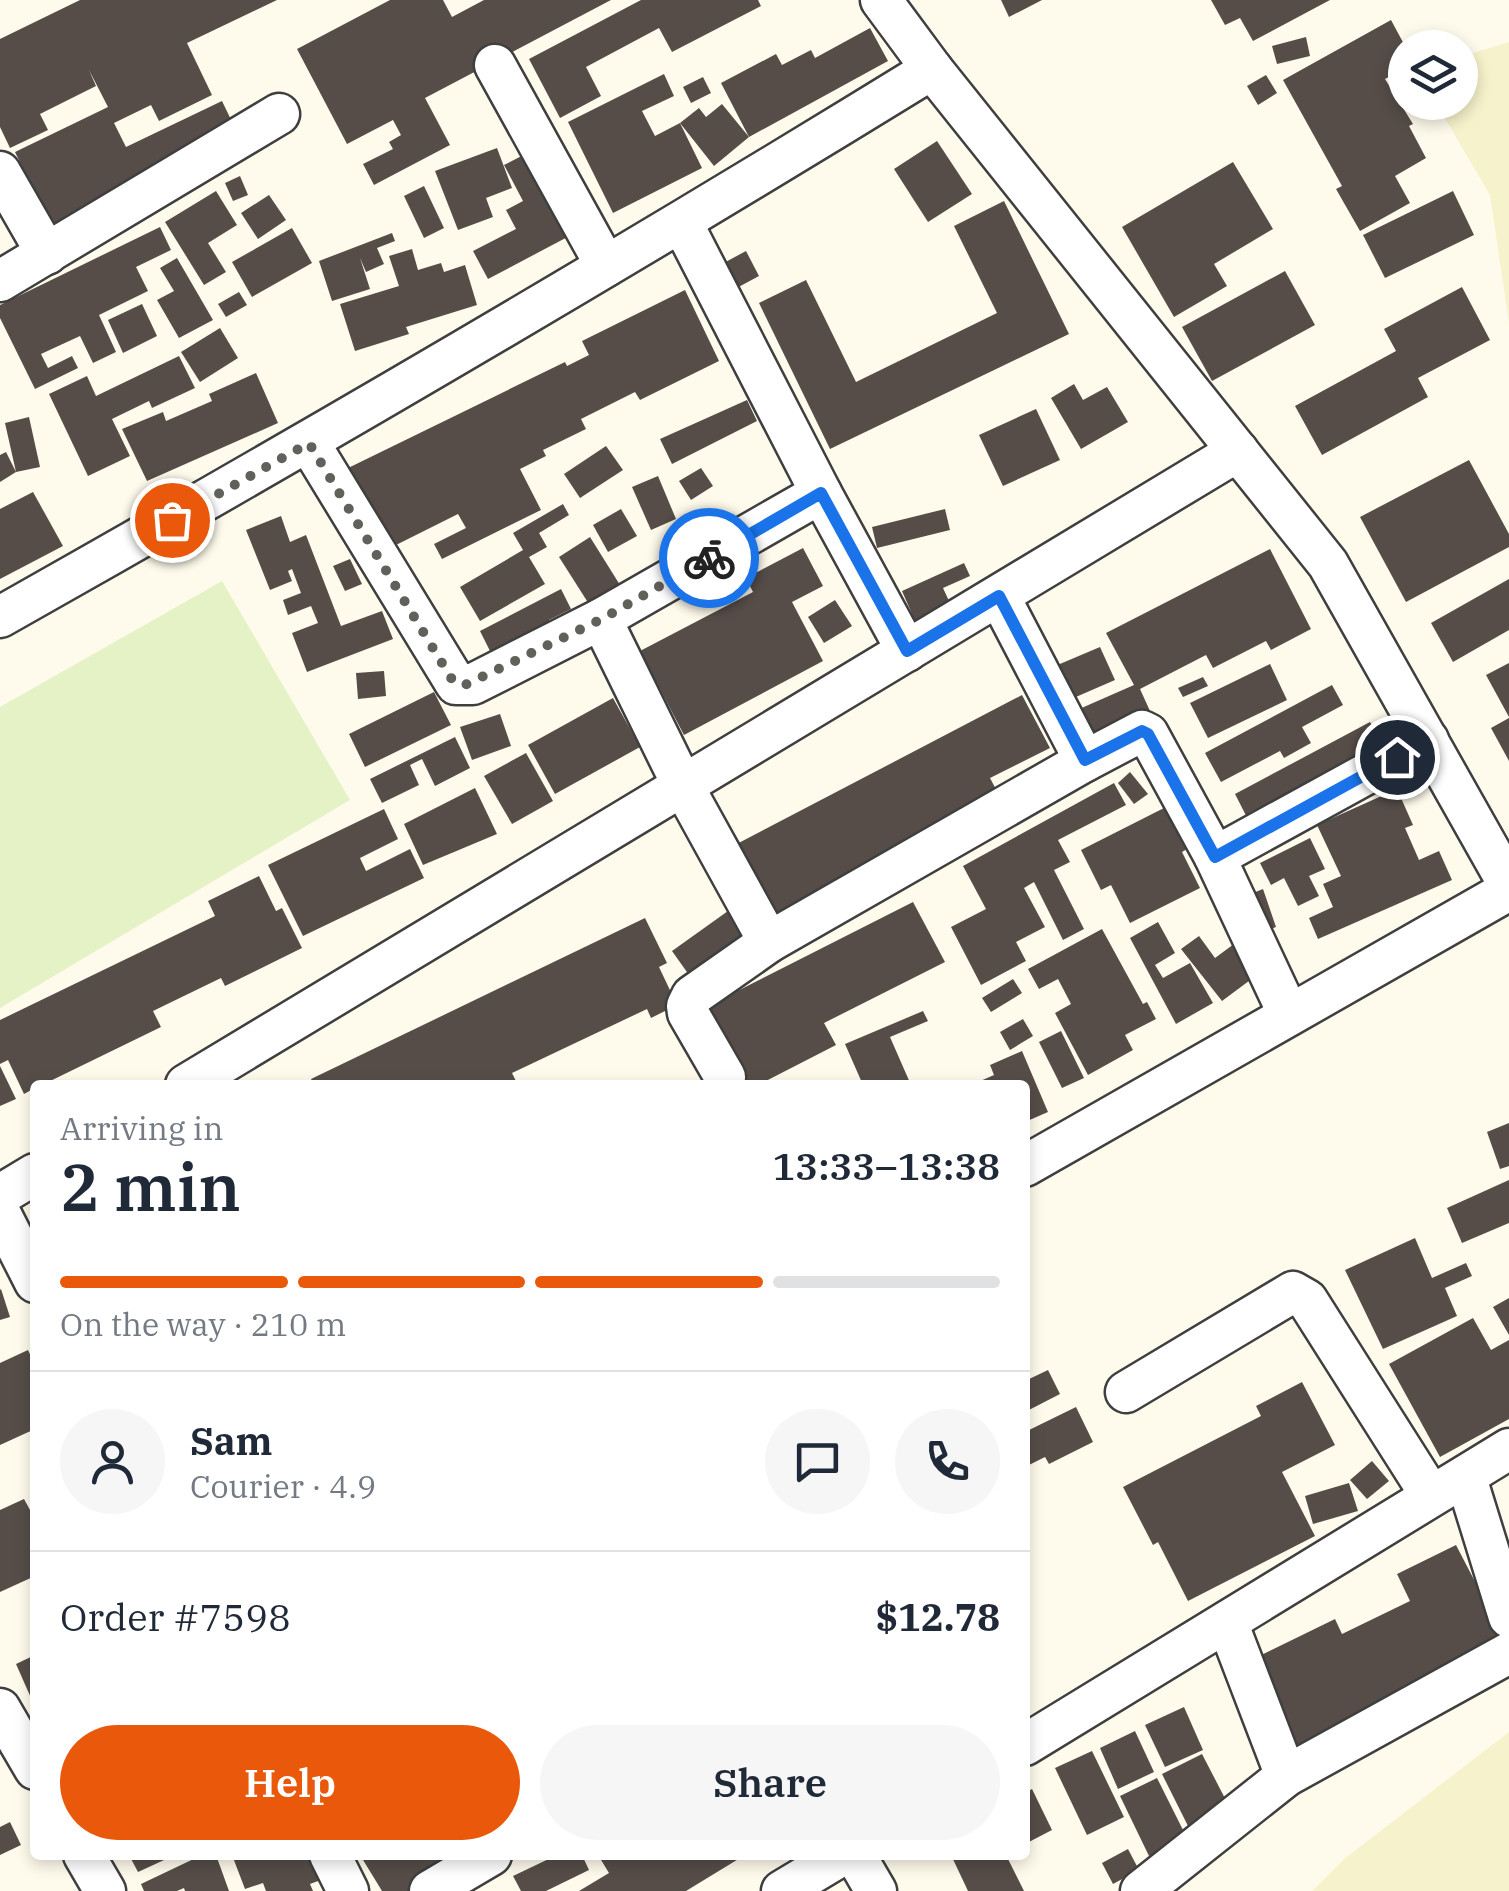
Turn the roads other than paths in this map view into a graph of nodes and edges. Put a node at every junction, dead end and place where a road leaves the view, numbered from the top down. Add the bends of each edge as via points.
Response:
1 (881, 0) edge
2 (495, 65) dead end
3 (932, 69) junction
4 (279, 114) dead end
5 (0, 172) edge
6 (682, 223) junction
7 (47, 254) junction
8 (606, 266) junction
9 (0, 281) edge
10 (309, 443) junction
11 (1238, 451) junction
12 (821, 493) junction
13 (999, 596) junction
14 (0, 617) edge
15 (602, 619) junction
16 (907, 651) junction
17 (1428, 740) junction
18 (1085, 760) junction
19 (683, 786) junction
20 (1215, 857) junction
21 (1509, 888) edge
22 (769, 942) junction
23 (1290, 1015) junction
24 (237, 1072) edge
25 (206, 1080) edge
26 (725, 1080) edge
27 (1030, 1163) edge
28 (30, 1177) edge
29 (0, 1194) edge
30 (0, 1213) edge
31 (30, 1272) edge
32 (1126, 1392) dead end
33 (1509, 1449) edge
34 (1448, 1486) junction
35 (1509, 1617) edge
36 (1227, 1622) junction
37 (1509, 1654) edge
38 (9, 1708) edge
39 (1030, 1742) edge
40 (30, 1758) edge
41 (1286, 1776) junction
42 (87, 1860) edge
43 (332, 1860) edge
44 (483, 1860) edge
45 (834, 1860) edge
46 (858, 1860) edge
47 (105, 1891) edge
48 (348, 1891) edge
49 (430, 1891) edge
50 (782, 1891) edge
51 (876, 1891) edge
52 (1141, 1891) edge

1 - 3 street
2 - 8 street
3 - 6 street
3 - 11 street
4 - 7 street
5 - 7 street
6 - 8 street
6 - 12 street
7 - 9 street
8 - 10 street
10 - 14 street
10 - 15 street via 456,684 473,684
11 - 13 street
11 - 17 street via 1328,564
12 - 15 street
12 - 16 street
13 - 16 street
13 - 18 street
15 - 19 street
16 - 19 street
17 - 20 street
17 - 21 street
18 - 20 street via 1130,734 1148,734
18 - 22 street
19 - 22 street
19 - 24 street
20 - 23 street
21 - 23 street
22 - 26 street via 689,999 688,1014
23 - 27 street
24 - 25 street
28 - 29 street
30 - 31 street
32 - 34 street via 1293,1292 1300,1294
33 - 34 street
34 - 35 street
34 - 36 street
36 - 39 street
36 - 41 street
37 - 41 street
38 - 40 street
41 - 52 street
42 - 47 street
43 - 48 street
44 - 49 street
45 - 50 street
46 - 51 street

